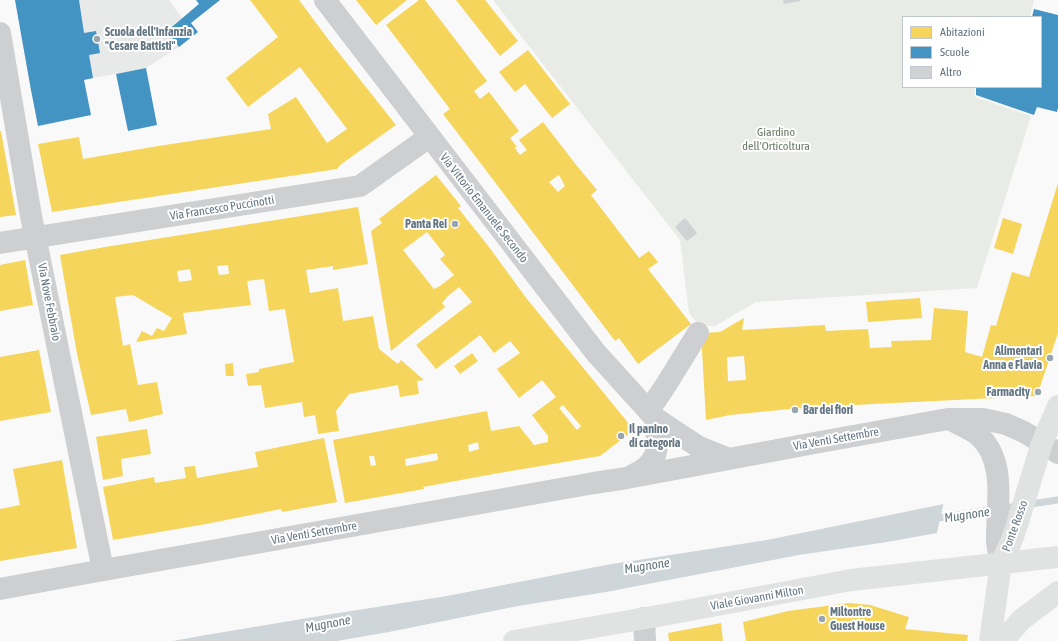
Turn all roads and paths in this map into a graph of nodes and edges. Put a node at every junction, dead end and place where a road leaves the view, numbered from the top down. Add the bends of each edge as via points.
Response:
1 (325, 0) edge
2 (0, 33) edge
3 (429, 137) junction
4 (36, 237) junction
5 (0, 243) edge
6 (698, 333) dead end
7 (1058, 406) edge
8 (652, 414) junction
9 (948, 419) junction
10 (1045, 444) edge
11 (729, 459) junction
12 (627, 478) junction
13 (1007, 526) junction
14 (1058, 557) edge
15 (1001, 563) junction
16 (103, 570) junction
17 (0, 589) edge
18 (1058, 592) edge
19 (644, 618) junction
20 (514, 641) edge
21 (645, 641) edge
22 (990, 641) edge
23 (1003, 641) edge

1 - 3 street, Via Vittorio Emanuele Secondo
2 - 4 street, Via Nove Febbraio
3 - 4 street, Via Francesco Puccinotti via 360,186
3 - 8 street, Via Vittorio Emanuele Secondo via 596,354
4 - 5 street, Via Francesco Puccinotti
4 - 16 street, Via Nove Febbraio
6 - 8 street via 666,385
7 - 10 main road, Ponte Rosso
8 - 11 street, Via Vittorio Emanuele Secondo via 699,447
8 - 12 street, Via Venti Settembre via 657,444 654,459 641,472
9 - 10 street, Via Venti Settembre via 983,419 1006,424
9 - 11 street, Via Venti Settembre
9 - 13 street, Ponte Rosso via 978,434 989,448 995,465
10 - 13 main road, Ponte Rosso
11 - 12 street, Via Venti Settembre
12 - 16 street, Via Venti Settembre
13 - 15 main road, Ponte Rosso via 1011,542
14 - 15 main road, Viale Giovanni Milton
15 - 19 main road, Viale Giovanni Milton via 851,580
15 - 22 main road, Ponte Rosso
16 - 17 street, Via Venti Settembre
18 - 23 main road via 1022,620
19 - 20 main road, Viale Giovanni Milton
19 - 21 street

